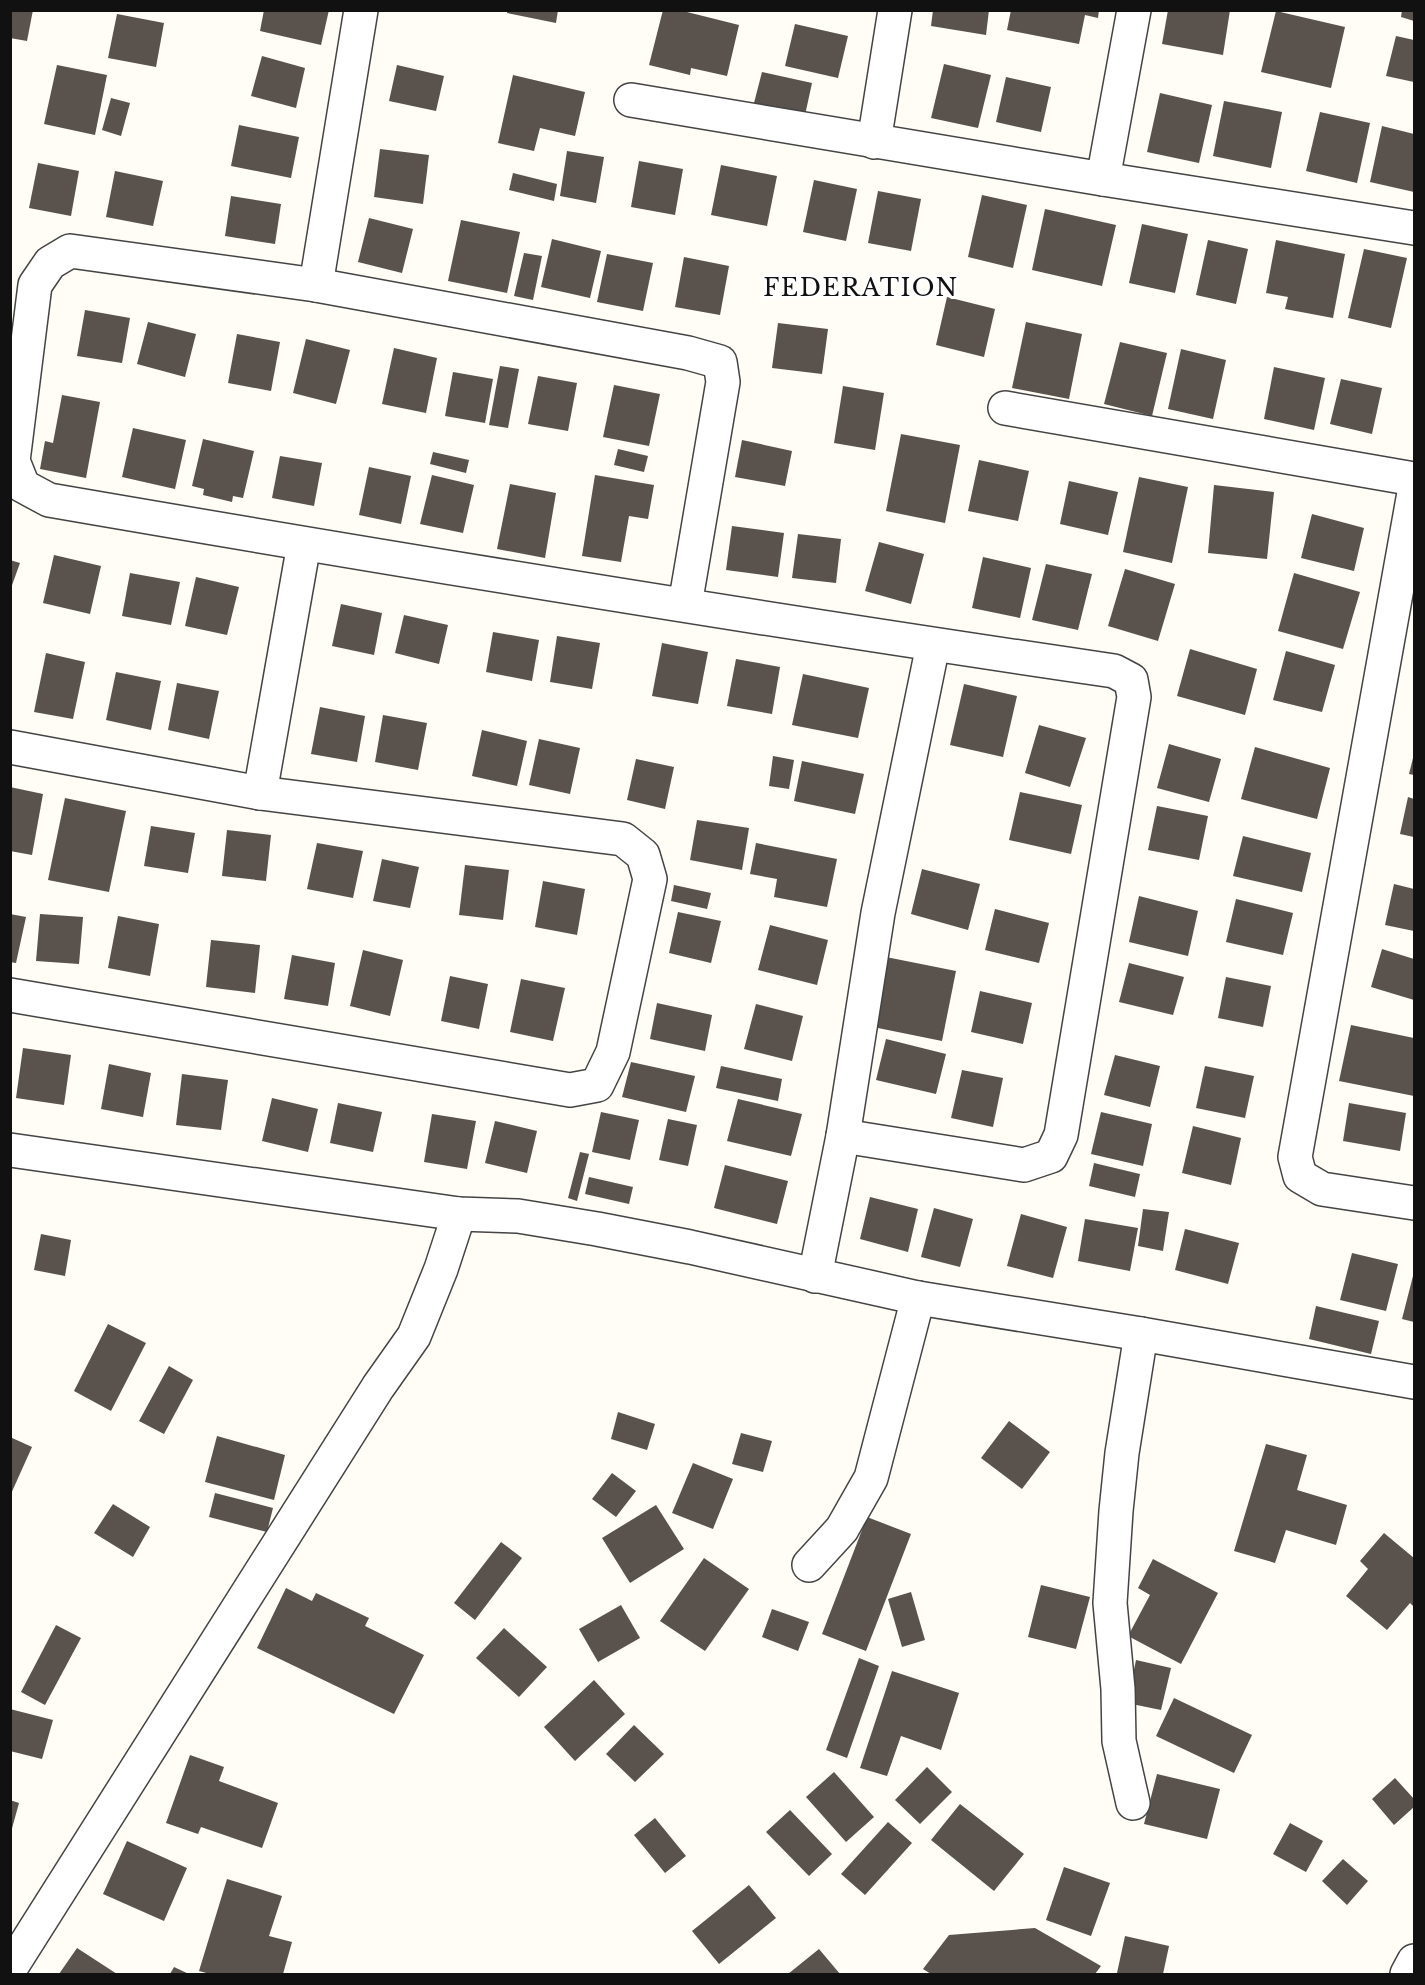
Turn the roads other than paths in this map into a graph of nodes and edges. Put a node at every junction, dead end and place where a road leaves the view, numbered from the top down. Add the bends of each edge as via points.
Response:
1 (361, 10) edge
2 (895, 10) edge
3 (1134, 10) edge
4 (631, 100) dead end
5 (874, 142) junction
6 (1102, 179) junction
7 (1414, 228) edge
8 (316, 285) junction
9 (1005, 408) dead end
10 (1414, 478) edge
11 (1414, 493) edge
12 (304, 544) junction
13 (685, 605) junction
14 (933, 645) junction
15 (10, 747) edge
16 (260, 794) junction
17 (10, 995) edge
18 (843, 1136) junction
19 (10, 1150) edge
20 (1414, 1203) edge
21 (459, 1214) junction
22 (815, 1276) junction
23 (918, 1299) junction
24 (1141, 1334) junction
25 (1414, 1382) edge
26 (809, 1565) dead end
27 (1133, 1803) dead end
28 (1414, 1961) edge
29 (10, 1969) edge
30 (1407, 1974) edge

1 - 8 street
2 - 5 street
3 - 6 street
4 - 5 street
5 - 6 street
6 - 7 street
8 - 12 street via 70,251 50,263 35,285 13,460 23,486 49,500
8 - 13 street via 720,362 723,382
9 - 10 street
11 - 20 street via 1295,1157 1300,1176 1322,1190
12 - 13 street
12 - 16 street
13 - 14 street
14 - 18 street via 878,913
14 - 18 street via 1114,671 1131,680 1134,697 1061,1135 1051,1156 1024,1165
15 - 16 street
16 - 17 street via 624,839 643,855 650,879 613,1052 597,1085 570,1090
18 - 22 street
19 - 21 street
21 - 22 street via 518,1216 597,1229
21 - 29 street via 414,1336
22 - 23 street
23 - 24 street
23 - 26 street via 871,1478 842,1529
24 - 25 street
24 - 27 street via 1122,1453 1110,1603 1119,1741
28 - 30 street

